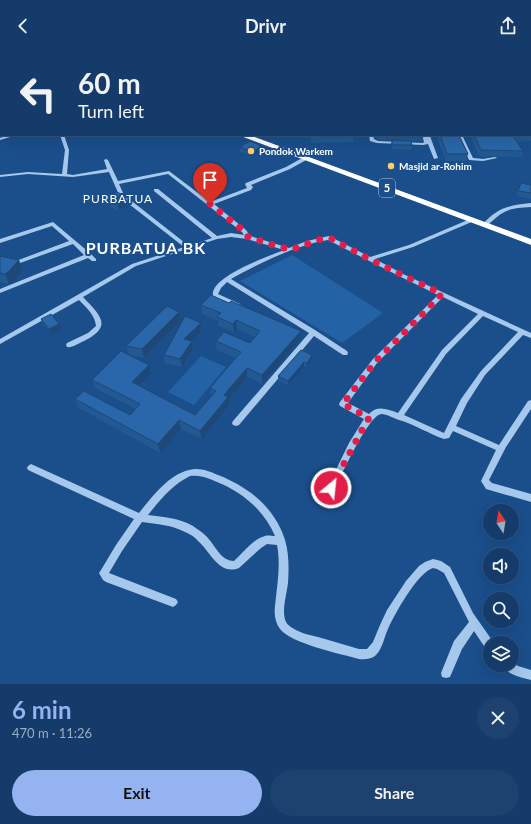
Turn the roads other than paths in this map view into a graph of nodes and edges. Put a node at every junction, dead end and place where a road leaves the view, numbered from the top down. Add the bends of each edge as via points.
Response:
1 (11, 136) edge
2 (62, 136) edge
3 (246, 136) edge
4 (371, 136) edge
5 (424, 136) edge
6 (428, 136) edge
7 (460, 136) edge
8 (0, 139) edge
9 (306, 158) junction
10 (436, 158) dead end
11 (495, 158) dead end
12 (106, 160) dead end
13 (109, 170) junction
14 (0, 176) edge
15 (64, 176) junction
16 (116, 183) junction
17 (156, 190) dead end
18 (210, 204) junction
19 (531, 205) edge
20 (472, 220) junction
21 (485, 225) junction
22 (248, 237) junction
23 (216, 238) junction
24 (0, 241) edge
25 (74, 242) junction
26 (531, 242) edge
27 (188, 248) junction
28 (290, 250) junction
29 (89, 255) junction
30 (369, 259) junction
31 (94, 260) dead end
32 (18, 262) edge
33 (226, 280) junction
34 (0, 291) edge
35 (442, 294) junction
36 (80, 297) junction
37 (244, 309) edge
38 (482, 313) junction
39 (314, 332) junction
40 (522, 332) junction
41 (531, 336) edge
42 (0, 342) edge
43 (69, 345) dead end
44 (345, 352) dead end
45 (531, 403) edge
46 (399, 417) junction
47 (369, 418) junction
48 (236, 423) dead end
49 (451, 427) junction
50 (501, 449) junction
51 (32, 468) dead end
52 (331, 488) dead end
53 (531, 498) edge
54 (141, 518) junction
55 (281, 541) junction
56 (173, 602) dead end
57 (474, 623) junction
58 (483, 636) edge
59 (519, 672) edge
60 (446, 673) dead end
61 (531, 676) edge

1 - 8 street
2 - 15 street via 67,150
3 - 9 highway, 5
4 - 5 street via 372,140 377,142 423,144 427,143
6 - 10 street
7 - 11 street via 471,159
9 - 18 street via 248,184 249,189
9 - 20 highway, 5
12 - 13 street
13 - 15 street
13 - 16 street
14 - 15 street
16 - 18 street via 169,172
16 - 27 street via 122,196
17 - 23 street
18 - 22 street
19 - 21 street via 503,209
20 - 21 highway, 5
20 - 30 street via 411,246
21 - 26 highway, 5
22 - 23 street via 231,235
22 - 28 street
23 - 27 street
24 - 25 street via 54,224
25 - 29 street
25 - 32 street
27 - 36 street via 134,265
28 - 30 street via 329,238
28 - 33 street
29 - 31 street
29 - 34 street
30 - 35 street
33 - 37 street via 215,295
33 - 39 street
35 - 38 street
35 - 47 street via 375,362 343,404
36 - 42 street
36 - 43 street via 100,320 94,333
38 - 40 street
38 - 46 street via 444,352
39 - 44 street
39 - 48 street
40 - 41 street
40 - 49 street via 483,373 464,401
45 - 50 street
46 - 47 street via 379,411
46 - 49 street via 444,436
47 - 52 street
49 - 50 street
50 - 53 street via 485,481 486,484
51 - 54 street
54 - 55 street via 176,523 189,529 202,538 221,561 230,566 236,565 266,540
54 - 55 street via 171,483 183,475 199,472 236,486 250,495 273,522
54 - 56 street via 105,572 105,576
55 - 57 street via 284,563 281,620 287,630 296,636 366,655 378,644 394,606 407,588 422,569 435,564 447,570
57 - 58 street
57 - 60 street via 458,645
59 - 61 street

